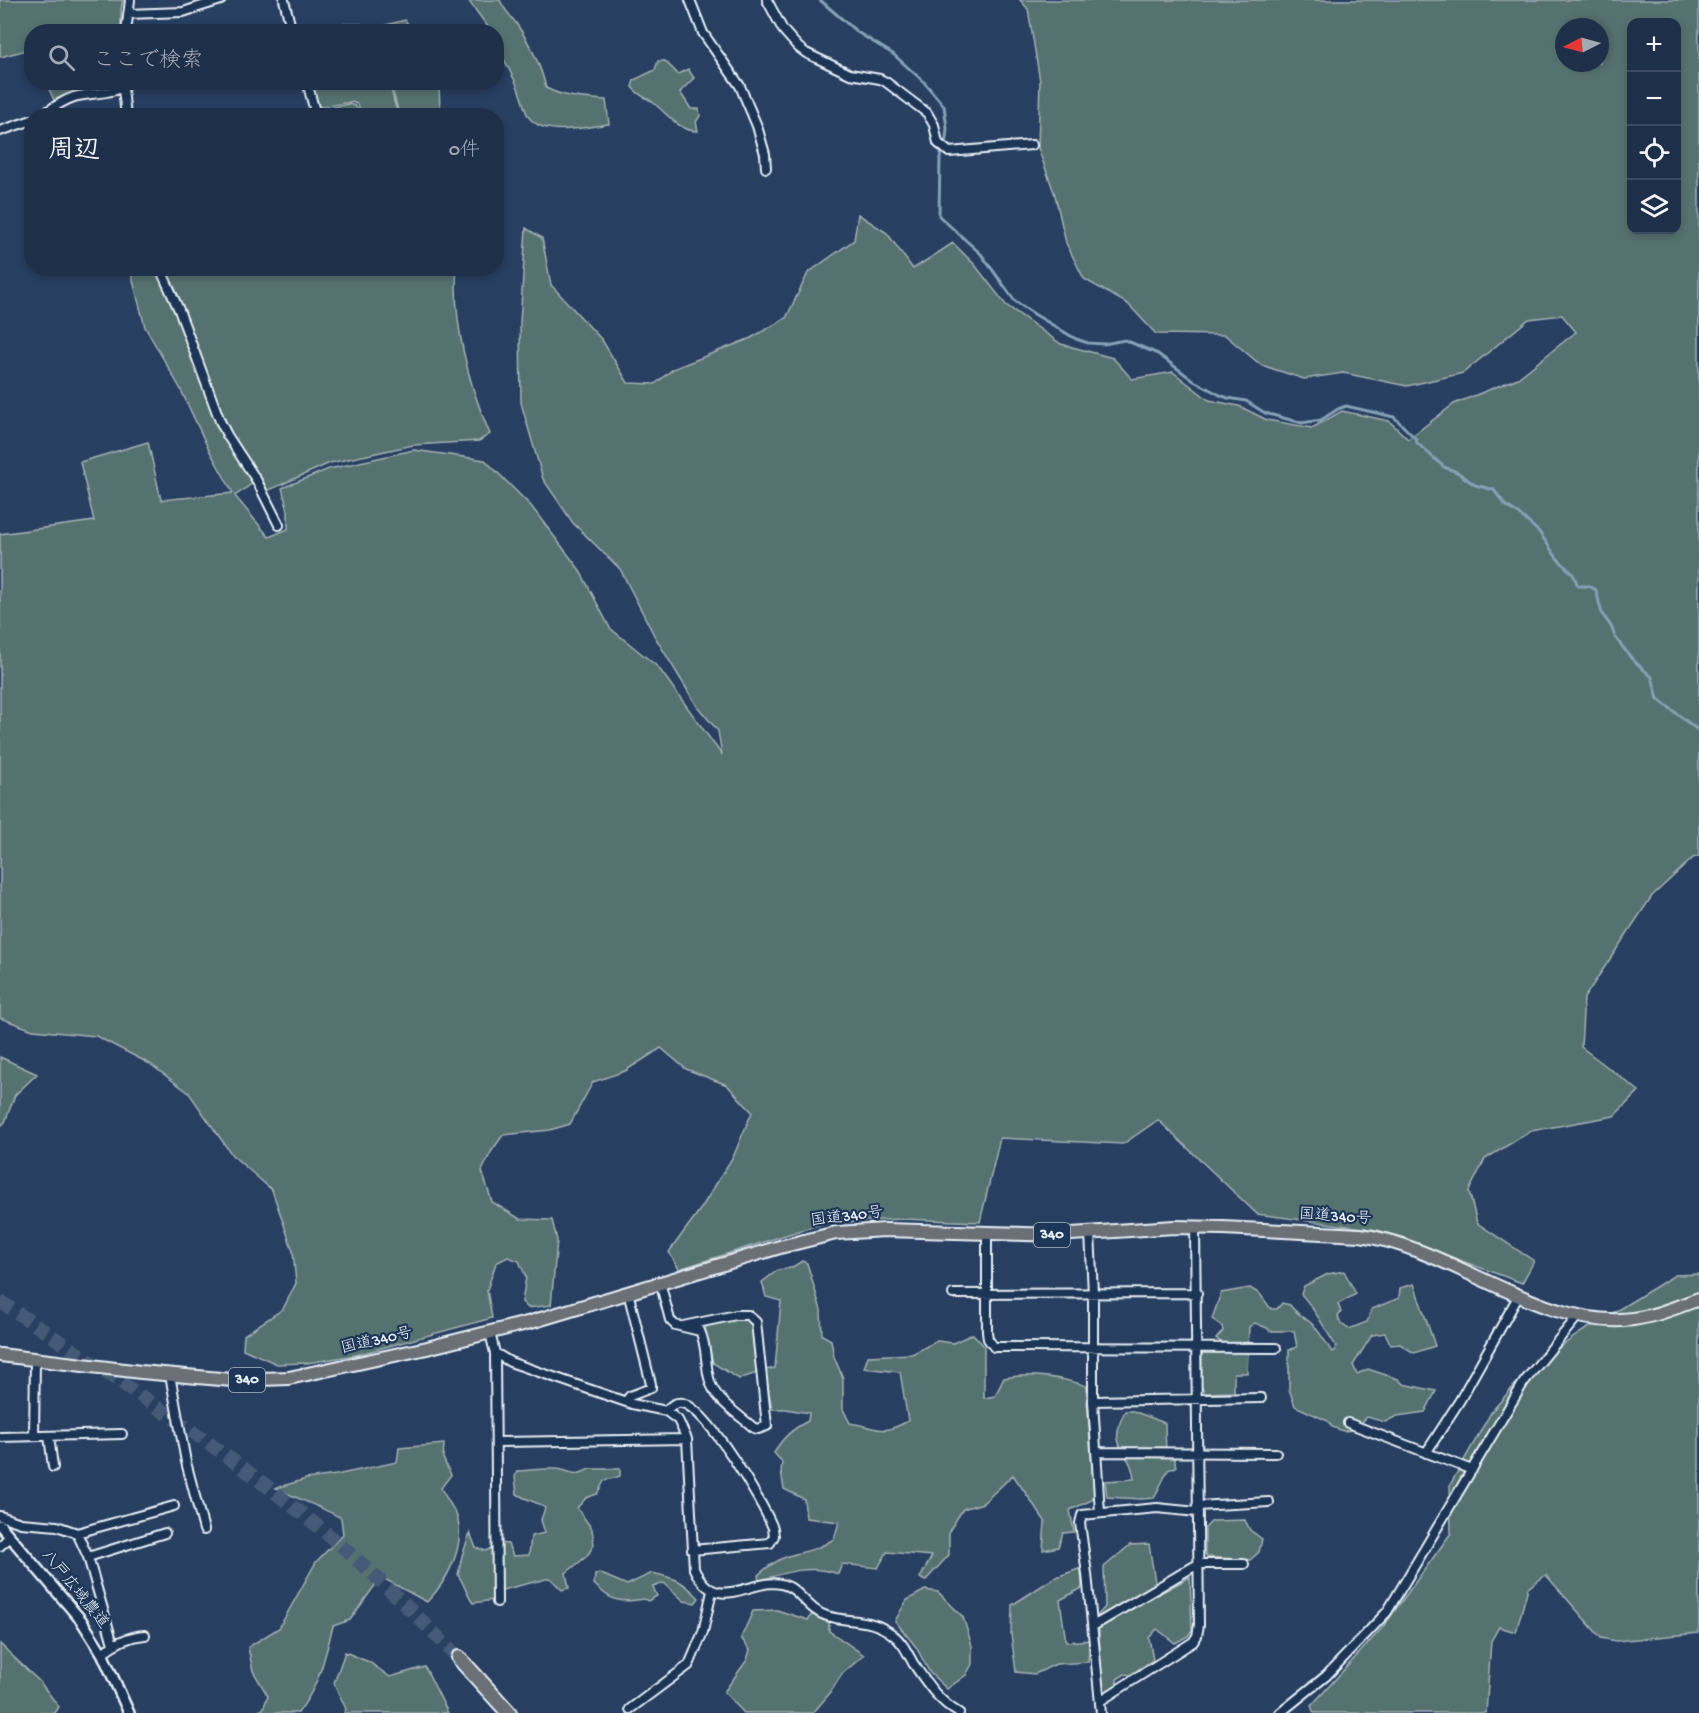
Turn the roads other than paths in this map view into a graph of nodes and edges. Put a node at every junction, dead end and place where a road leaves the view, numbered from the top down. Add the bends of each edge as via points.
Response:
1 (130, 0) edge
2 (221, 0) edge
3 (284, 0) edge
4 (690, 0) edge
5 (767, 0) edge
6 (128, 14) junction
7 (127, 24) edge
8 (290, 24) edge
9 (117, 90) edge
10 (123, 90) edge
11 (309, 90) edge
12 (52, 108) edge
13 (125, 108) edge
14 (314, 108) dead end
15 (24, 123) edge
16 (0, 131) edge
17 (1032, 145) dead end
18 (766, 168) dead end
19 (164, 276) edge
20 (279, 525) dead end
21 (1195, 1227) junction
22 (987, 1233) junction
23 (1090, 1233) junction
24 (660, 1282) junction
25 (628, 1292) junction
26 (988, 1293) junction
27 (1093, 1293) junction
28 (1197, 1293) junction
29 (953, 1294) dead end
30 (1519, 1295) junction
31 (1699, 1299) edge
32 (1578, 1316) junction
33 (683, 1326) junction
34 (490, 1333) junction
35 (1197, 1346) junction
36 (1092, 1347) junction
37 (1276, 1348) dead end
38 (495, 1353) junction
39 (0, 1354) edge
40 (35, 1360) junction
41 (170, 1375) junction
42 (1261, 1398) dead end
43 (1197, 1399) junction
44 (626, 1401) junction
45 (1093, 1401) junction
46 (666, 1411) junction
47 (1348, 1423) dead end
48 (122, 1434) dead end
49 (34, 1436) junction
50 (50, 1436) junction
51 (0, 1437) edge
52 (687, 1439) junction
53 (496, 1442) junction
54 (1096, 1452) junction
55 (1197, 1452) junction
56 (1276, 1453) dead end
57 (1426, 1454) junction
58 (53, 1467) dead end
59 (1472, 1470) junction
60 (1269, 1502) dead end
61 (174, 1506) dead end
62 (1197, 1509) junction
63 (1100, 1513) junction
64 (0, 1516) edge
65 (0, 1525) edge
66 (204, 1530) dead end
67 (77, 1533) junction
68 (165, 1533) dead end
69 (10, 1536) junction
70 (0, 1546) edge
71 (692, 1550) junction
72 (88, 1557) junction
73 (1198, 1564) junction
74 (1244, 1564) dead end
75 (712, 1591) junction
76 (497, 1602) dead end
77 (1093, 1626) junction
78 (145, 1635) dead end
79 (113, 1644) junction
80 (102, 1653) junction
81 (459, 1658) tunnel mouth
82 (1100, 1701) junction
83 (630, 1709) dead end
84 (129, 1713) edge
85 (509, 1713) edge
86 (958, 1713) edge
87 (1101, 1713) edge
88 (1280, 1713) edge

1 - 6 street
2 - 6 street via 183,12
3 - 8 street
4 - 18 street via 703,33 740,86 757,126
5 - 17 street via 783,30 798,47 850,74 886,82 927,113 944,150
6 - 7 street
9 - 12 street via 75,97
10 - 13 street
11 - 14 street
15 - 16 street
19 - 20 street via 220,421
21 - 23 highway, 国道340号 / 340
21 - 28 street
21 - 30 highway, 国道340号 / 340 via 1382,1238
22 - 23 highway, 国道340号 / 340
22 - 24 highway, 国道340号 / 340 via 836,1233
22 - 26 street
23 - 27 street
24 - 25 highway, 国道340号 / 340
24 - 33 street via 670,1320
25 - 34 highway, 国道340号 / 340
25 - 44 street via 651,1388 630,1395
26 - 27 street
26 - 29 street
26 - 36 street via 988,1340 994,1347
27 - 28 street
27 - 36 street
28 - 35 street
30 - 32 highway, 国道340号 / 340
30 - 57 street
31 - 32 highway, 国道340号 / 340 via 1631,1320
32 - 59 street via 1524,1382
33 - 33 street via 696,1328 703,1336 709,1380 717,1396 754,1428 767,1426 756,1322 748,1315 736,1315
34 - 38 street
34 - 41 highway, 国道340号 / 340 via 289,1378 232,1380
35 - 36 street
35 - 37 street
35 - 43 street
36 - 45 street
38 - 44 street via 510,1362
38 - 53 street
39 - 40 highway, 国道340号 / 340
40 - 41 highway, 国道340号 / 340
40 - 49 street
41 - 66 street via 186,1462
42 - 43 street
43 - 45 street
43 - 55 street
44 - 46 street
45 - 54 street
46 - 52 street via 678,1420
46 - 71 street via 669,1406 684,1403 707,1424 740,1467 773,1528 770,1543
47 - 57 street
48 - 50 street
49 - 50 street
49 - 51 street
50 - 58 street
52 - 53 street
52 - 71 street
53 - 76 street
54 - 55 street
54 - 63 street
55 - 56 street
55 - 62 street
57 - 59 street
59 - 88 street via 1387,1612 1326,1676
60 - 62 street
61 - 67 street
62 - 63 street
62 - 73 street
63 - 77 street via 1082,1515 1080,1523
64 - 67 street
65 - 69 street, 八戸広域農道
67 - 72 street
68 - 72 street
69 - 70 street
69 - 80 street, 八戸広域農道 via 62,1595
71 - 75 street via 694,1569
72 - 79 street
73 - 74 street
73 - 77 street
73 - 82 street via 1199,1625 1193,1642
75 - 83 street via 703,1632 689,1665
75 - 86 street via 726,1593 783,1585 827,1616 872,1622 903,1645 928,1686
77 - 82 street
78 - 79 street
79 - 80 street
80 - 84 street, 八戸広域農道
81 - 85 highway
82 - 87 street

